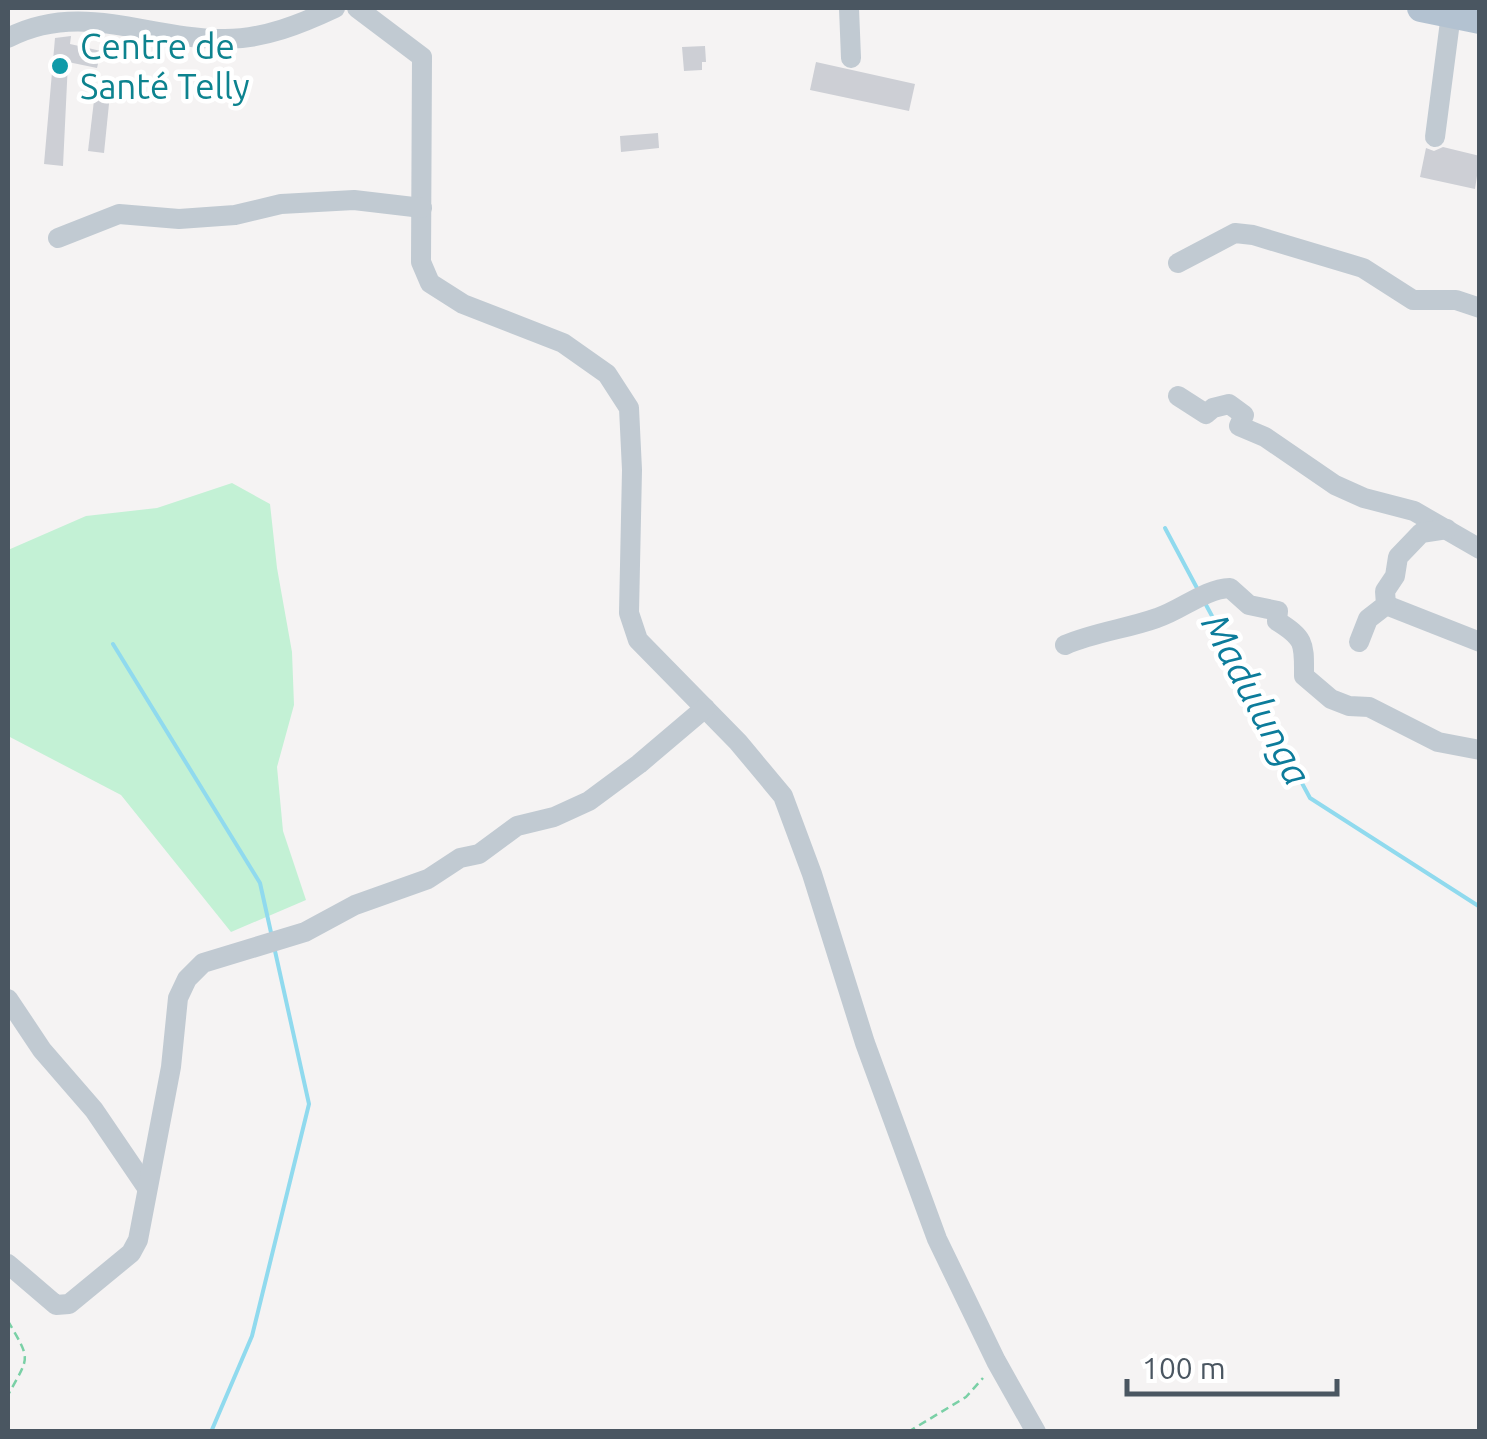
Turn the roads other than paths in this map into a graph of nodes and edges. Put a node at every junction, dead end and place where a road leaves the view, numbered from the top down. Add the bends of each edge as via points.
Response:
1 (335, 8) edge
2 (357, 8) edge
3 (849, 8) edge
4 (1422, 8) edge
5 (1450, 14) junction
6 (30, 16) edge
7 (1480, 20) edge
8 (8, 38) edge
9 (851, 58) dead end
10 (1435, 137) dead end
11 (422, 208) junction
12 (58, 238) dead end
13 (1178, 263) dead end
14 (1480, 308) edge
15 (1178, 396) dead end
16 (1446, 529) junction
17 (1480, 549) edge
18 (1386, 606) junction
19 (1359, 642) dead end
20 (1480, 642) edge
21 (1065, 645) dead end
22 (705, 708) junction
23 (1480, 750) edge
24 (8, 999) edge
25 (147, 1188) junction
26 (8, 1264) edge
27 (1036, 1432) edge

1 - 6 street via 264,35 226,39
2 - 11 street via 422,57
3 - 9 street
4 - 5 main road
5 - 7 main road
5 - 10 street
6 - 8 street
11 - 12 street via 354,200 179,219 119,214
11 - 22 street via 422,262 430,283 463,304 563,343 607,374 629,408 629,613 638,640
13 - 14 street via 1235,233 1253,235 1363,268 1413,300 1456,300
15 - 16 street via 1206,414 1230,404 1244,415 1239,426 1335,484
16 - 17 street
16 - 18 street via 1420,532 1398,556
18 - 19 street via 1368,619
18 - 20 street
21 - 23 street via 1160,618 1230,588 1249,606 1278,611 1277,621 1298,634 1304,647 1304,676 1331,698 1369,707 1438,742
22 - 25 street via 588,801 517,826 479,854 304,932 203,963 178,998
22 - 27 street via 783,796 931,1221
24 - 25 street
25 - 26 street via 131,1253 69,1304 56,1305

